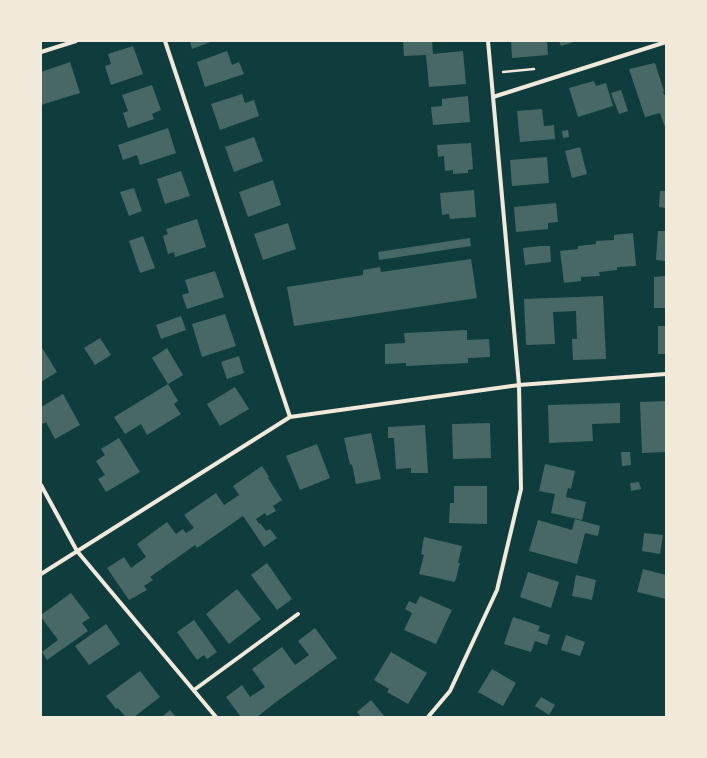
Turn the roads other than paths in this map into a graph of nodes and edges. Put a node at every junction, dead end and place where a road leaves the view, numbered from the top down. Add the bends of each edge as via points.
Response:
1 (76, 41) edge
2 (165, 41) edge
3 (488, 41) edge
4 (666, 42) edge
5 (41, 52) edge
6 (493, 97) junction
7 (666, 374) edge
8 (519, 385) junction
9 (290, 417) junction
10 (41, 485) edge
11 (77, 551) junction
12 (41, 574) edge
13 (298, 614) dead end
14 (194, 690) junction
15 (216, 717) edge
16 (428, 717) edge

1 - 5 street
2 - 9 street
3 - 6 street
4 - 6 street
6 - 8 street
7 - 8 street
8 - 9 street
8 - 16 street via 521,489 497,590 450,691
9 - 11 street
10 - 11 street
11 - 12 street
11 - 14 street
13 - 14 street
14 - 15 street

